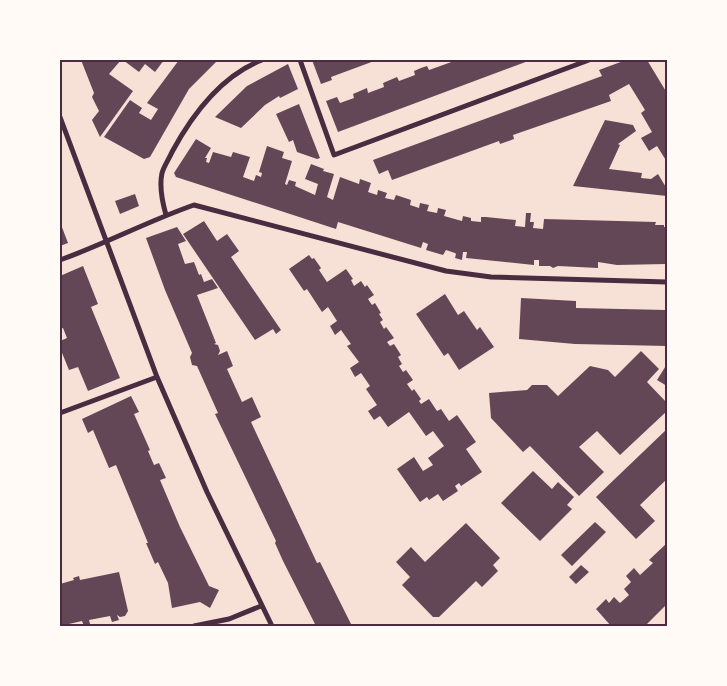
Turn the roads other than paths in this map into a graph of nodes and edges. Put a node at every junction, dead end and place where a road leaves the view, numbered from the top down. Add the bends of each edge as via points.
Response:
1 (262, 60) edge
2 (300, 60) edge
3 (589, 60) edge
4 (60, 117) edge
5 (166, 215) junction
6 (107, 241) junction
7 (60, 260) edge
8 (667, 282) edge
9 (157, 377) junction
10 (60, 413) edge
11 (261, 606) junction
12 (194, 626) edge
13 (272, 626) edge

1 - 5 street via 241,71 216,91 194,116 162,171 160,185
2 - 3 street via 334,156
4 - 6 street
5 - 6 street
5 - 8 street via 194,205 446,271 491,277
6 - 7 street
6 - 9 street
9 - 10 street
9 - 11 street via 206,492
11 - 12 street via 230,619
11 - 13 street

